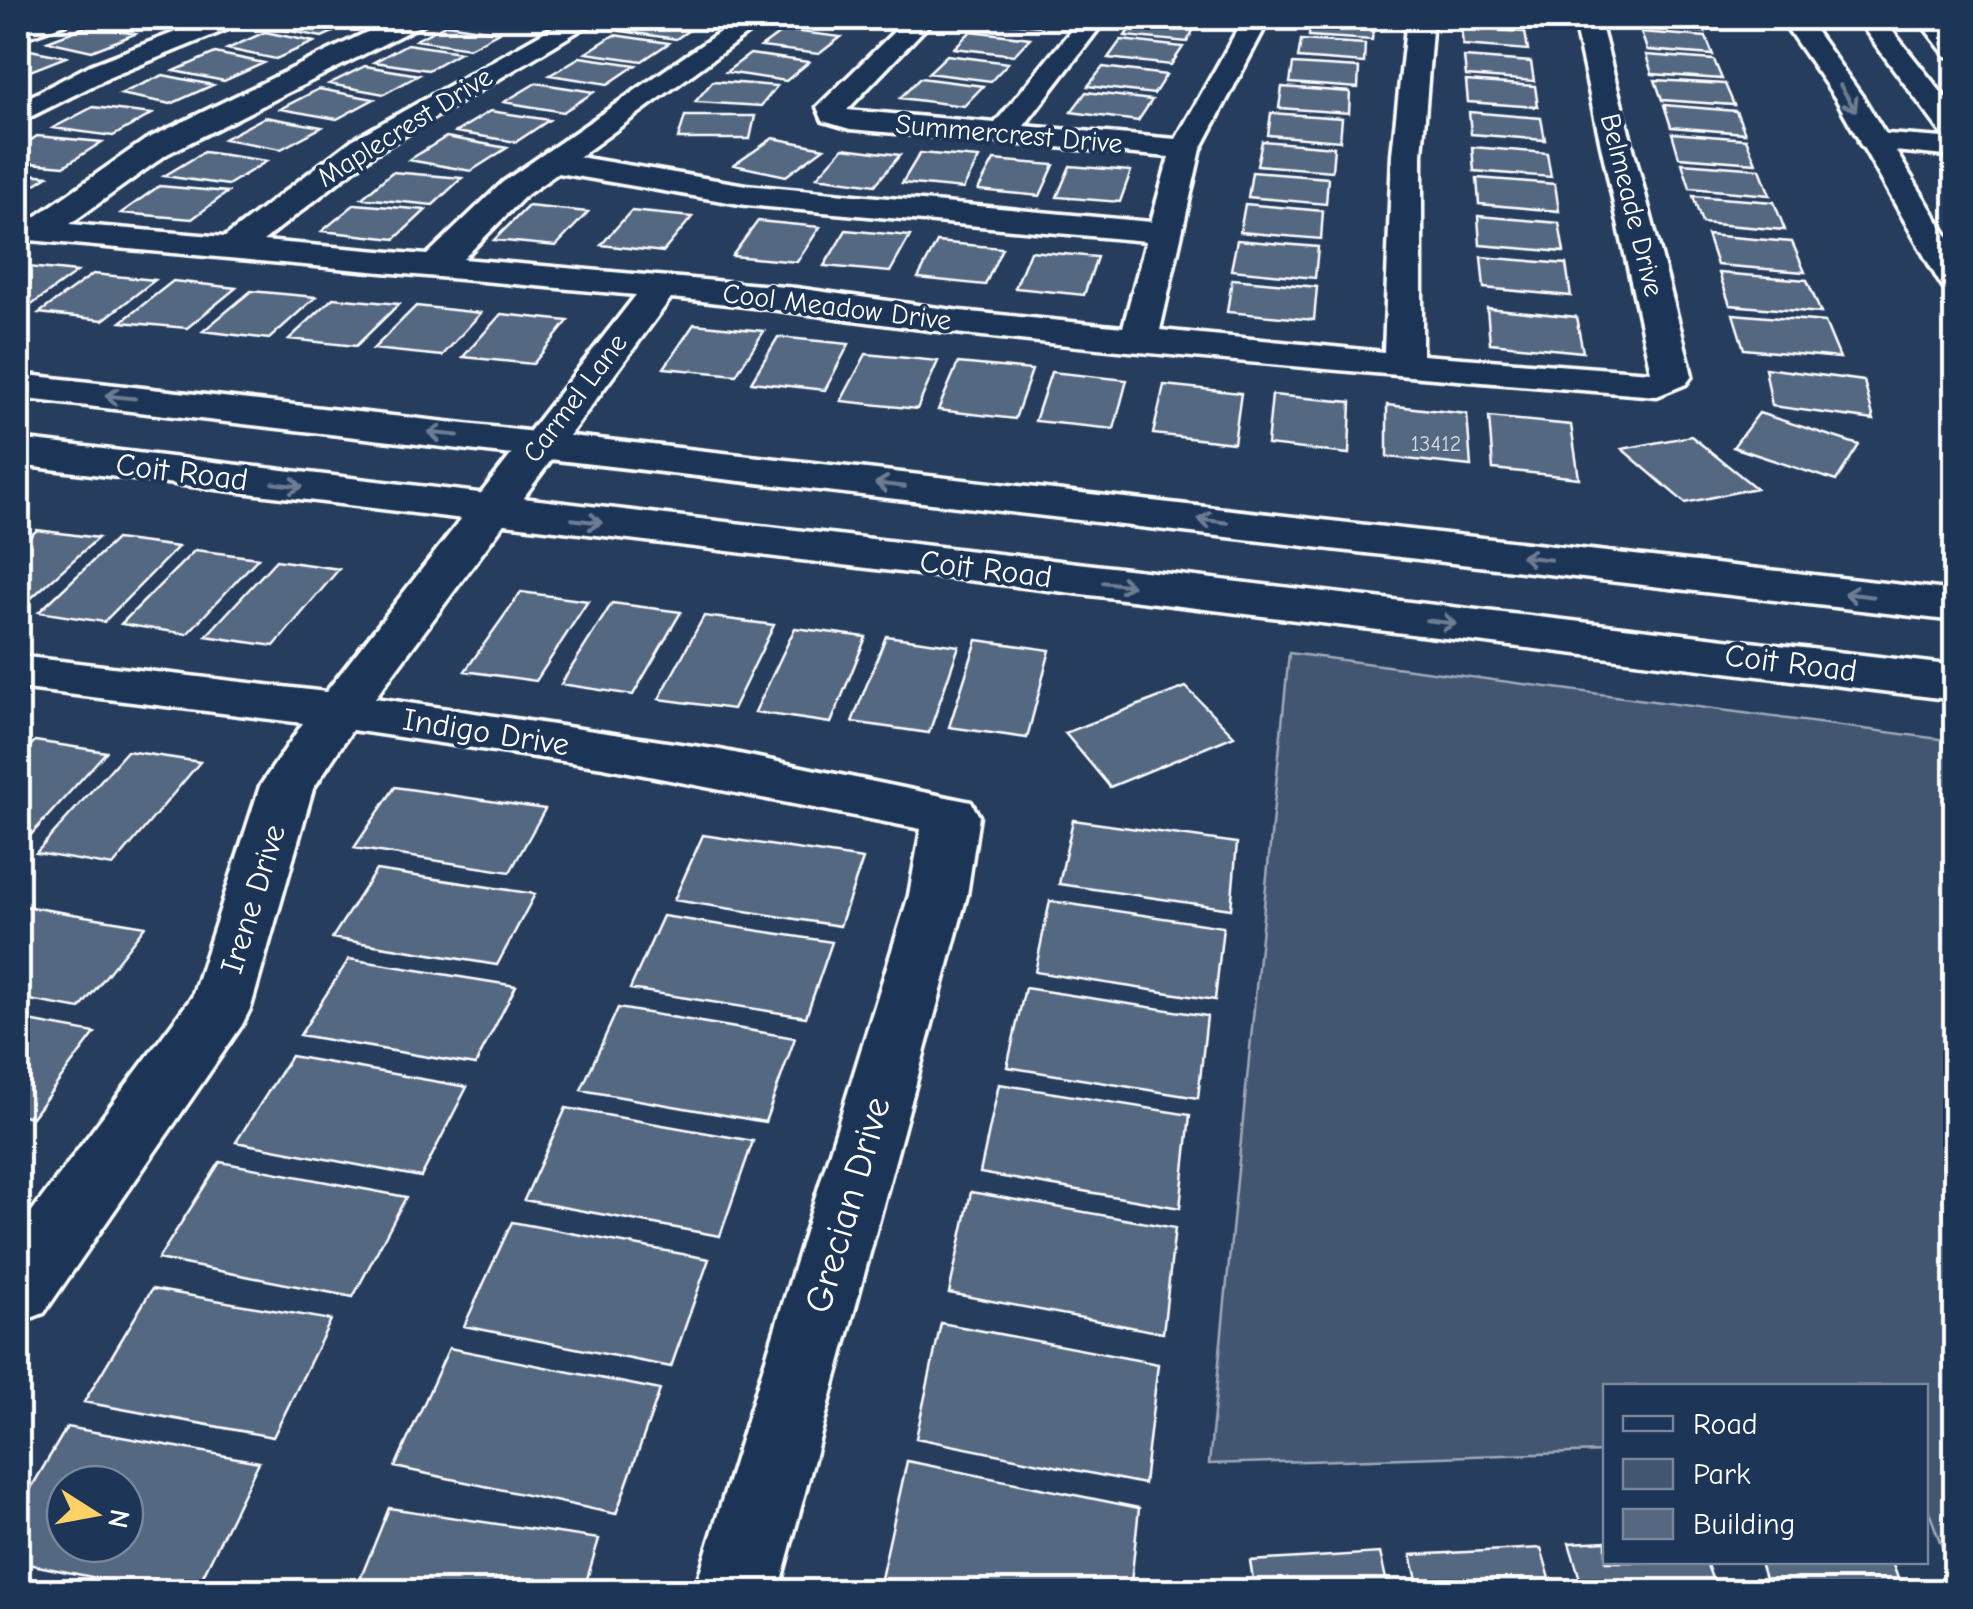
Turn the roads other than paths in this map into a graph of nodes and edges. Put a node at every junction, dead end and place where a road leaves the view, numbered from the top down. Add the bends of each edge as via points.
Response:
1 (58, 18) edge
2 (234, 18) edge
3 (416, 18) edge
4 (587, 18) edge
5 (756, 18) edge
6 (922, 18) edge
7 (1094, 18) edge
8 (1257, 18) edge
9 (1420, 18) edge
10 (1586, 18) edge
11 (1794, 18) edge
12 (1869, 18) edge
13 (1930, 18) edge
14 (18, 32) edge
15 (1956, 50) edge
16 (19, 112) edge
17 (1004, 132) junction
18 (1956, 132) edge
19 (1956, 148) edge
20 (1186, 149) junction
21 (1881, 154) junction
22 (551, 162) junction
23 (1956, 170) edge
24 (28, 230) edge
25 (1165, 233) junction
26 (231, 249) junction
27 (434, 269) junction
28 (1956, 280) edge
29 (660, 287) junction
30 (1139, 339) junction
31 (1403, 365) junction
32 (1657, 384) joint
33 (18, 386) edge
34 (540, 444) junction
35 (18, 452) edge
36 (490, 510) junction
37 (1956, 606) edge
38 (18, 672) edge
39 (1956, 683) edge
40 (340, 709) junction
41 (951, 816) joint
42 (18, 1288) edge
43 (736, 1592) edge

1 - 14 street
2 - 16 street via 100,71
3 - 24 street via 212,116
4 - 26 street, Maplecrest Drive via 363,147
5 - 22 street
6 - 17 street, Summercrest Drive via 840,96 834,115
7 - 17 street
8 - 20 street
9 - 31 street via 1406,154
10 - 32 street, Belmeade Drive via 1670,362 1672,376
11 -> 21 street
12 - 18 street
13 - 15 street
17 - 20 street, Summercrest Drive
19 - 21 street
20 - 25 street
21 - 23 street
21 - 28 street
22 - 25 street via 746,195
22 - 27 street via 514,189
24 - 26 street, Cool Meadow Drive
25 - 30 street
26 - 27 street, Cool Meadow Drive
27 - 29 street, Cool Meadow Drive
29 - 30 street, Cool Meadow Drive
29 - 34 street, Carmel Lane
30 - 31 street, Cool Meadow Drive
31 - 32 street, Cool Meadow Drive
34 -> 33 street, Coit Road
34 - 36 street, Carmel Lane
37 -> 34 street, Coit Road
35 -> 36 street, Coit Road
36 -> 39 street, Coit Road
36 - 40 street, Irene Drive
38 - 40 street, Indigo Drive
40 - 41 street, Indigo Drive via 828,788
40 - 42 street, Irene Drive via 287,786 220,1008
41 - 43 street, Grecian Drive via 938,894

